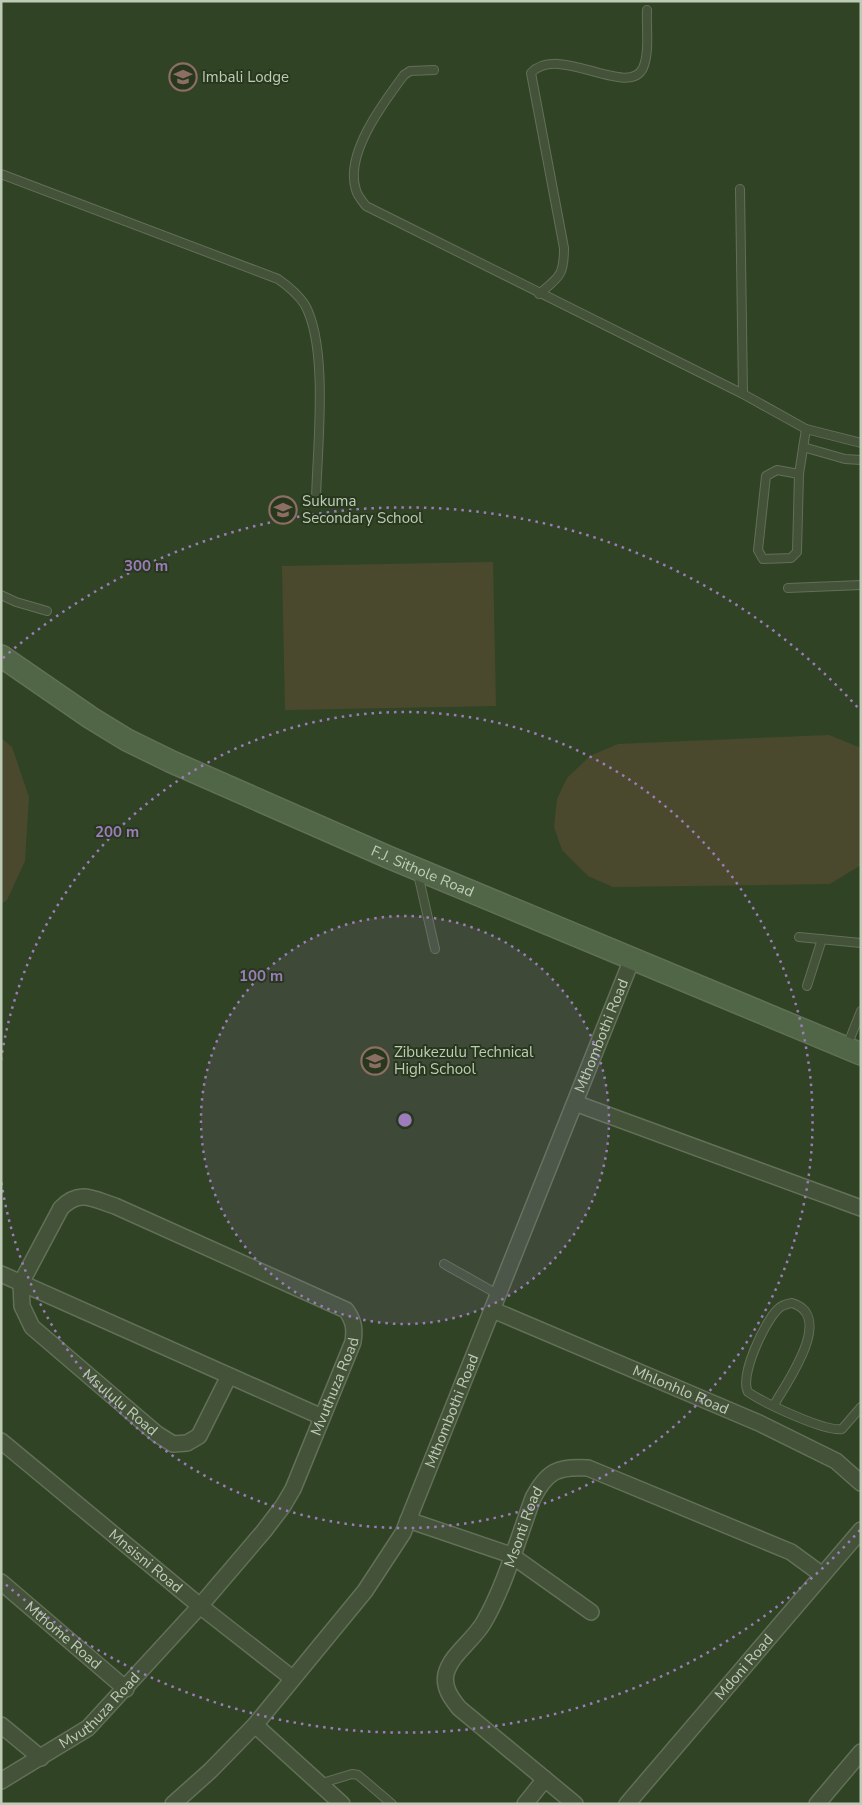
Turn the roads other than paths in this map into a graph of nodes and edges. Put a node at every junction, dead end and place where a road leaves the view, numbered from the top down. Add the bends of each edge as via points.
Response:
1 (647, 10) dead end
2 (434, 70) dead end
3 (1, 174) edge
4 (740, 189) dead end
5 (539, 294) junction
6 (743, 394) junction
7 (806, 429) junction
8 (861, 443) edge
9 (803, 447) junction
10 (861, 460) edge
11 (799, 474) junction
12 (316, 500) dead end
13 (861, 585) edge
14 (788, 588) dead end
15 (1, 595) edge
16 (47, 611) dead end
17 (1, 656) edge
18 (417, 869) junction
19 (799, 937) dead end
20 (822, 939) junction
21 (861, 943) edge
22 (435, 949) dead end
23 (632, 959) junction
24 (807, 986) dead end
25 (861, 1010) edge
26 (854, 1051) edge
27 (575, 1103) junction
28 (861, 1208) edge
29 (444, 1264) dead end
30 (1, 1274) edge
31 (21, 1283) junction
32 (499, 1295) junction
33 (493, 1310) junction
34 (229, 1376) junction
35 (774, 1405) junction
36 (861, 1407) edge
37 (322, 1417) junction
38 (1, 1441) edge
39 (861, 1483) edge
40 (408, 1520) junction
41 (861, 1530) edge
42 (511, 1556) junction
43 (821, 1574) junction
44 (1, 1582) edge
45 (200, 1606) junction
46 (591, 1612) dead end
47 (292, 1678) junction
48 (126, 1688) junction
49 (1, 1724) edge
50 (255, 1725) junction
51 (861, 1752) edge
52 (41, 1758) junction
53 (545, 1780) junction
54 (1, 1781) edge
55 (320, 1784) junction
56 (173, 1804) edge
57 (342, 1804) edge
58 (392, 1804) edge
59 (525, 1804) edge
60 (575, 1804) edge
61 (627, 1804) edge
62 (817, 1804) edge

1 - 5 lane via 646,55 638,74 629,78 614,77 569,64 549,63 531,73 564,248 564,268
2 - 5 lane via 410,71 404,75 376,114 360,150 354,179 356,190 366,206
3 - 12 lane via 278,279 295,291 314,327 320,362
4 - 6 lane
5 - 6 lane
6 - 7 lane
7 - 8 lane
7 - 9 lane
9 - 10 lane
9 - 11 lane
11 - 11 lane via 797,552 790,558 763,559 758,550 766,476 778,470
13 - 14 lane
15 - 16 lane
17 - 18 street, F.J. Sithole Road via 31,679 128,740
18 - 22 lane
18 - 23 street, F.J. Sithole Road
19 - 20 lane
20 - 21 lane
20 - 24 lane
23 - 26 street, F.J. Sithole Road
23 - 27 street, Mthombothi Road
25 - 26 lane
27 - 28 street
27 - 32 street, Mthombothi Road
29 - 32 lane
30 - 31 street
31 - 34 street
31 - 34 street, Msululu Road via 24,1313 38,1334 173,1444 187,1443 199,1436
31 - 37 street, Mvuthuza Road via 61,1208 70,1199 87,1196 116,1206 346,1310 354,1325 353,1342
32 - 33 street, Mthombothi Road
33 - 39 street, Mhlonhlo Road via 759,1423 831,1458
33 - 40 street, Mthombothi Road
34 - 37 street
35 - 35 lane via 748,1392 748,1366 769,1320 784,1305 792,1303 804,1309 808,1316 808,1339
35 - 36 lane via 819,1426 836,1430 842,1429
37 - 45 street, Mvuthuza Road via 283,1506
38 - 45 street, Mnsisni Road
40 - 42 street
40 - 47 street, Mthombothi Road via 376,1576
41 - 43 street, Mdoni Road
42 - 43 street, Msonti Road via 541,1482 552,1472 568,1466 588,1468 791,1552
42 - 46 street
42 - 53 street, Msonti Road via 484,1623 452,1660 446,1686 450,1697 460,1708
43 - 61 street, Mdoni Road
44 - 48 street, Mthome Road
45 - 47 street, Mnsisni Road
45 - 48 street, Mvuthuza Road
47 - 50 street, Mthombothi Road
48 - 52 street, Mvuthuza Road via 88,1728
49 - 52 street
50 - 55 street
50 - 56 street, Mthombothi Road
51 - 62 street
52 - 54 street, Mvuthuza Road
53 - 59 street
53 - 60 street, Msonti Road
55 - 57 street
55 - 58 lane via 358,1775

